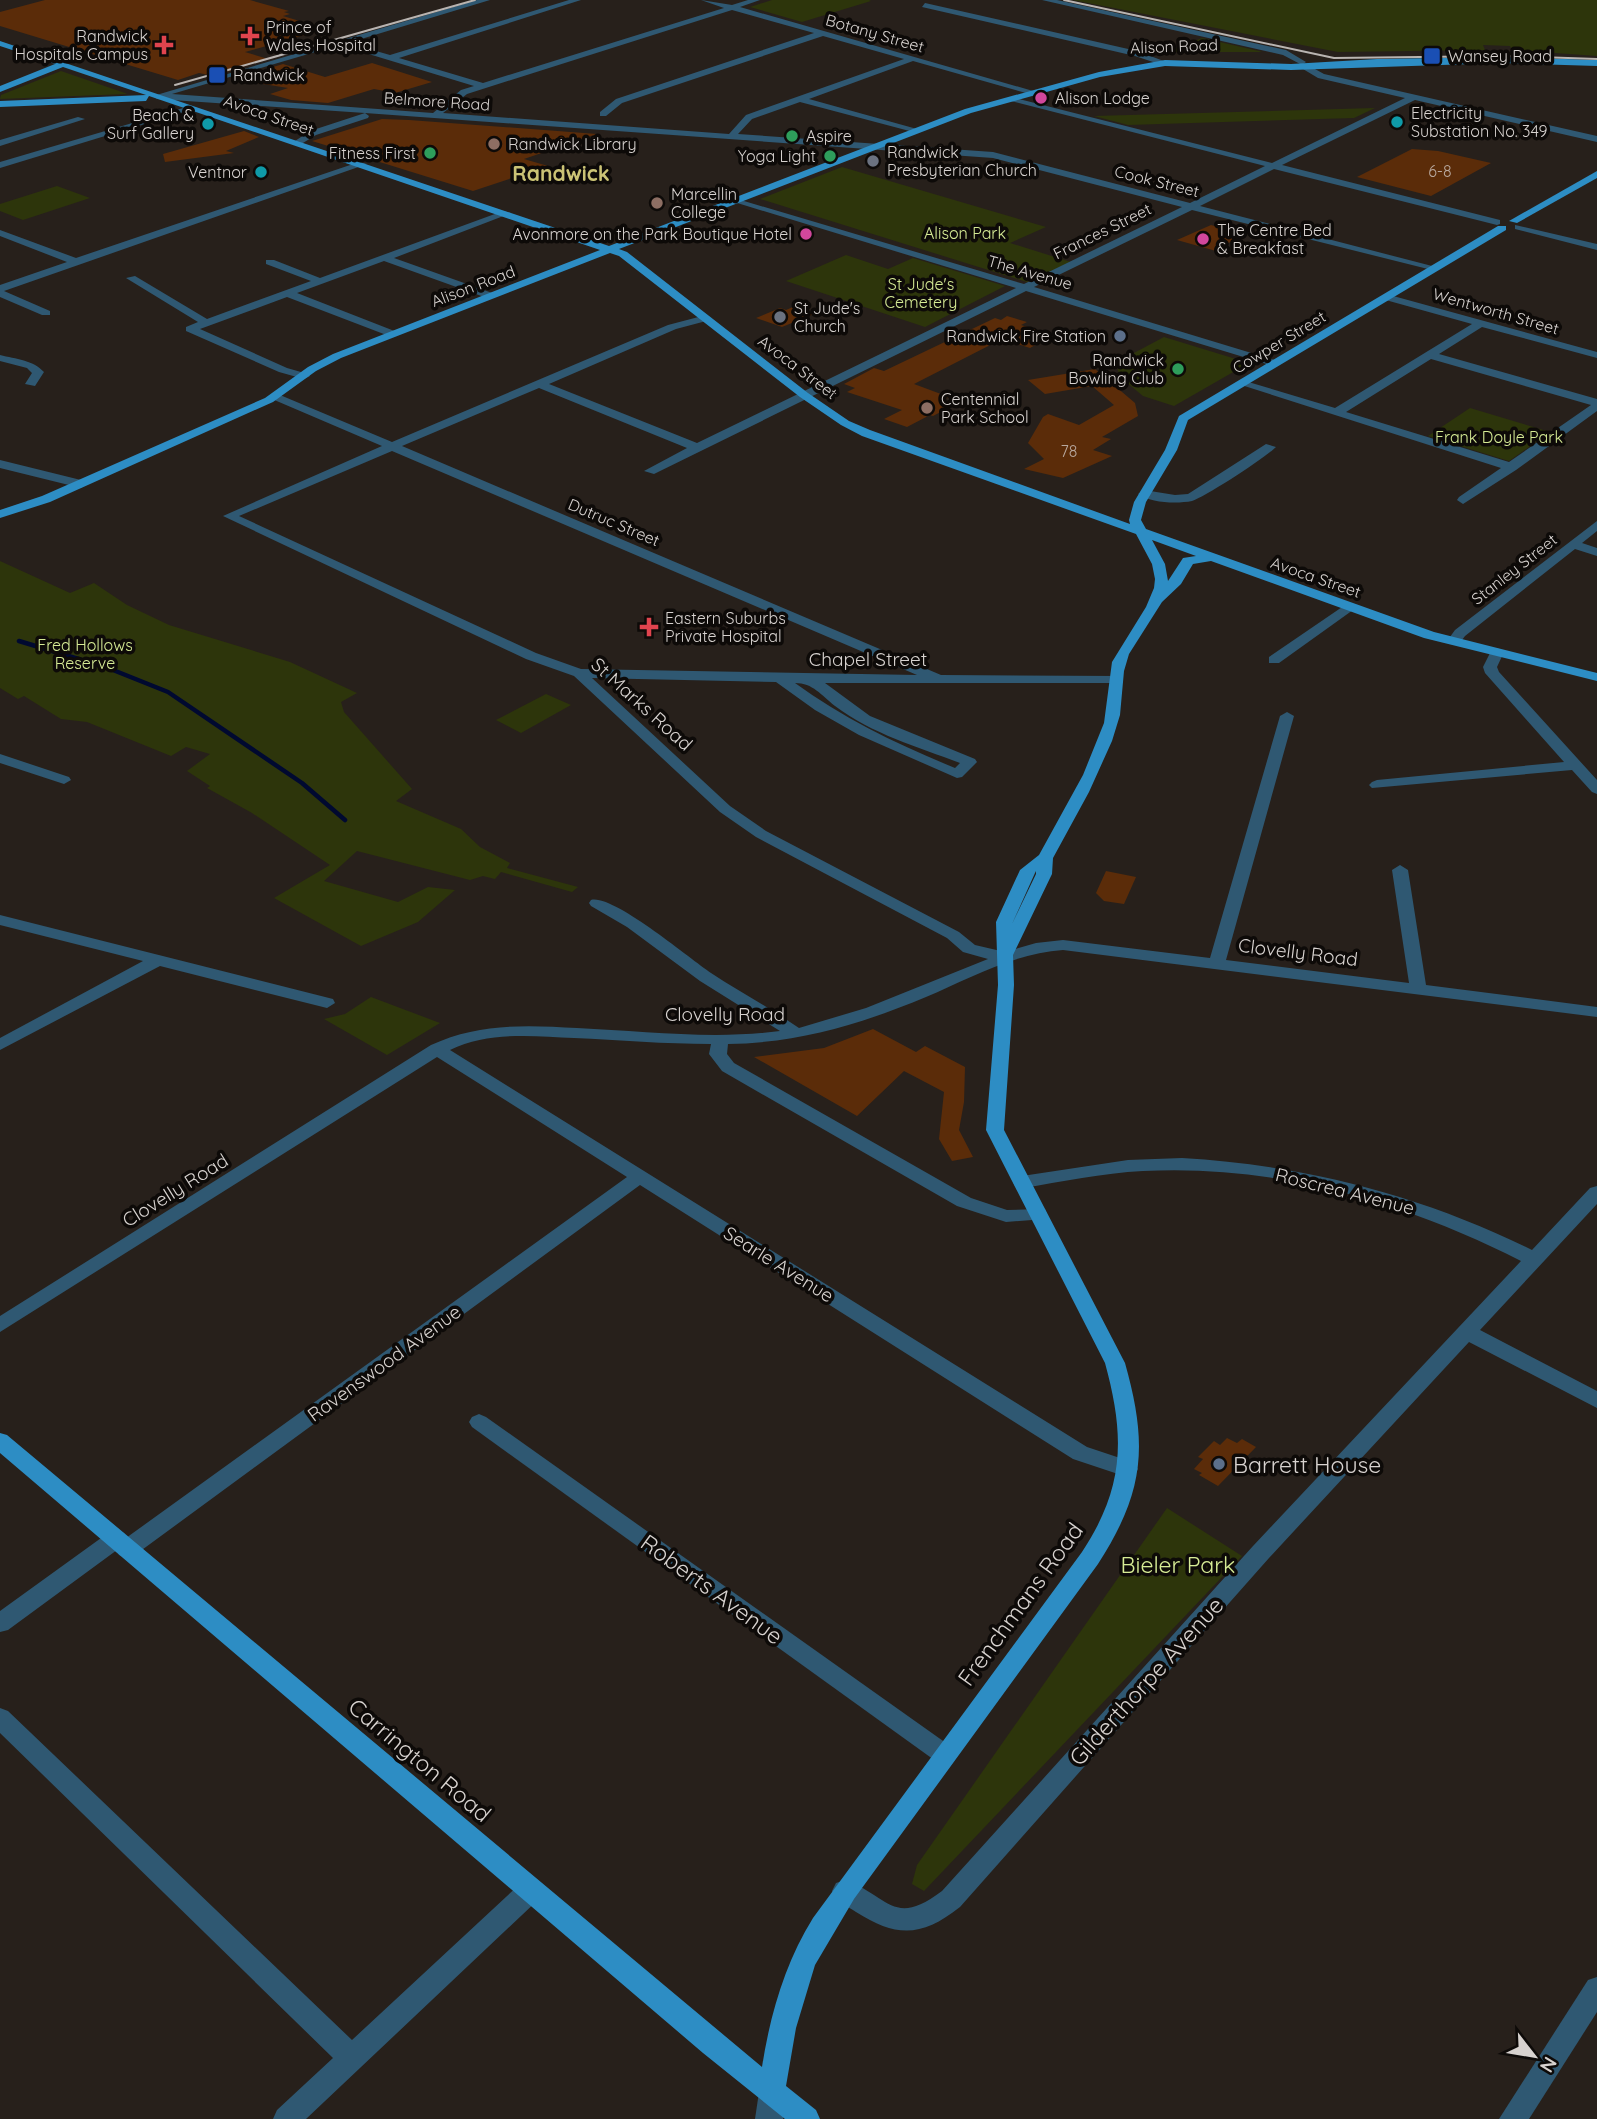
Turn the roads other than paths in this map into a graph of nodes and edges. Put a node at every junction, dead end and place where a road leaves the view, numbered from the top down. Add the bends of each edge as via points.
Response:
1 (470, 0) edge
2 (486, 0) edge
3 (578, 0) edge
4 (705, 0) edge
5 (756, 0) edge
6 (1046, 0) edge
7 (925, 5) dead end
8 (732, 8) junction
9 (823, 33) junction
10 (341, 40) junction
11 (0, 43) edge
12 (390, 58) junction
13 (914, 58) junction
14 (1153, 59) junction
15 (1165, 63) junction
16 (1597, 63) edge
17 (63, 64) junction
18 (1304, 65) junction
19 (483, 86) junction
20 (0, 89) edge
21 (1025, 90) junction
22 (1036, 93) junction
23 (157, 96) junction
24 (1415, 97) junction
25 (801, 100) junction
26 (1011, 100) junction
27 (224, 102) junction
28 (0, 103) edge
29 (193, 108) junction
30 (204, 111) junction
31 (968, 111) junction
32 (375, 113) junction
33 (603, 114) dead end
34 (433, 117) junction
35 (81, 119) dead end
36 (914, 131) junction
37 (731, 137) junction
38 (1597, 139) edge
39 (0, 143) edge
40 (298, 143) junction
41 (871, 147) junction
42 (362, 164) junction
43 (0, 165) edge
44 (1271, 166) junction
45 (1597, 174) edge
46 (737, 200) junction
47 (1192, 206) junction
48 (506, 213) junction
49 (1516, 224) junction
50 (1500, 225) junction
51 (0, 233) edge
52 (1597, 247) edge
53 (611, 249) junction
54 (385, 258) junction
55 (270, 262) dead end
56 (79, 263) junction
57 (1432, 270) junction
58 (131, 278) dead end
59 (320, 281) junction
60 (1024, 287) junction
61 (0, 291) edge
62 (286, 293) junction
63 (491, 296) junction
64 (1386, 296) junction
65 (46, 313) dead end
66 (706, 318) junction
67 (205, 322) junction
68 (1481, 323) junction
69 (393, 334) junction
70 (1430, 355) junction
71 (1597, 355) edge
72 (0, 358) edge
73 (1274, 363) junction
74 (304, 376) junction
75 (1241, 383) junction
76 (31, 384) dead end
77 (539, 384) junction
78 (804, 394) junction
79 (276, 397) junction
80 (1597, 405) edge
81 (1337, 412) junction
82 (392, 447) junction
83 (695, 447) junction
84 (1270, 447) dead end
85 (0, 464) edge
86 (1512, 467) junction
87 (650, 471) dead end
88 (81, 484) junction
89 (1144, 494) junction
90 (1463, 500) dead end
91 (1138, 509) junction
92 (0, 514) edge
93 (1091, 516) junction
94 (1597, 525) edge
95 (1142, 534) junction
96 (1573, 544) junction
97 (1597, 552) edge
98 (1209, 558) junction
99 (1153, 604) junction
100 (1348, 607) junction
101 (1454, 641) junction
102 (1497, 652) junction
103 (1274, 660) dead end
104 (579, 673) junction
105 (778, 677) junction
106 (1597, 677) edge
107 (813, 679) junction
108 (939, 679) junction
109 (1116, 679) junction
110 (1287, 716) dead end
111 (0, 758) edge
112 (1577, 765) junction
113 (64, 780) dead end
114 (1377, 785) dead end
115 (1597, 789) edge
116 (1400, 870) dead end
117 (597, 903) dead end
118 (0, 920) edge
119 (1004, 957) junction
120 (158, 961) junction
121 (1217, 963) junction
122 (1418, 989) junction
123 (327, 1003) dead end
124 (1597, 1012) edge
125 (796, 1034) junction
126 (720, 1038) junction
127 (0, 1045) edge
128 (437, 1049) junction
129 (640, 1176) junction
130 (1022, 1182) junction
131 (1597, 1192) edge
132 (1038, 1214) junction
133 (1534, 1259) junction
134 (0, 1325) edge
135 (1466, 1332) junction
136 (1597, 1400) edge
137 (479, 1422) dead end
138 (0, 1441) edge
139 (1127, 1469) junction
140 (122, 1544) junction
141 (0, 1623) edge
142 (0, 1718) edge
143 (945, 1755) junction
144 (531, 1890) junction
145 (845, 1891) junction
146 (1597, 1990) edge
147 (352, 2058) junction
148 (772, 2092) junction
149 (287, 2119) edge
150 (769, 2119) edge
151 (806, 2119) edge
152 (1513, 2119) edge

1 - 10 street
2 - 10 street
3 - 12 street
4 - 8 street, Botany Street
5 - 8 street
6 - 18 street via 1288,54
7 - 14 street
8 - 9 street, Botany Street
8 - 19 street
9 - 13 street, Botany Street
9 - 33 street via 619,101
10 - 12 street
10 - 23 street
11 - 17 main road, Avoca Street
12 - 19 street
13 - 21 street, Botany Street
13 - 25 street
14 - 15 street
14 - 18 main road, Alison Road
14 - 21 main road, Alison Road via 1104,67
15 - 18 main road, Alison Road
15 - 22 main road, Alison Road via 1112,71
16 - 18 main road, Alison Road via 1502,60
17 - 20 main road
17 - 23 main road, Avoca Street
18 - 24 street via 1319,75
19 - 34 street via 457,95
21 - 22 street, Botany Street
21 - 31 main road, Alison Road
22 - 26 main road, Alison Road
23 - 27 street, Belmore Road
23 - 28 main road, Belmore Road
23 - 29 main road, Avoca Street
24 - 38 street
24 - 44 street, Frances Street
25 - 36 street
25 - 37 street via 744,120
26 - 31 main road, Alison Road
26 - 44 street
27 - 30 street via 207,105
27 - 32 street, Belmore Road
29 - 30 main road, Avoca Street
29 - 43 street
30 - 40 main road, Avoca Street
31 - 36 main road, Alison Road
32 - 34 street, Belmore Road
32 - 40 street via 312,133
34 - 37 street, Belmore Road
35 - 39 street
36 - 41 main road, Alison Road
37 - 41 street, Belmore Road
40 - 42 main road, Avoca Street
41 - 46 main road, Alison Road
41 - 47 street, Cook Street via 1006,157
42 - 48 main road, Avoca Street
42 - 56 street
44 - 47 street, Frances Street
44 - 50 street
45 - 49 main road
46 - 53 main road, Alison Road
46 - 60 street, The Avenue
47 - 57 street, Cook Street
47 - 60 street, Frances Street
48 - 53 main road, Avoca Street
48 - 54 street
49 - 50 main road
49 - 52 street
50 - 57 main road, Cowper Street
51 - 56 street
53 - 63 main road, Alison Road
53 - 66 main road, Avoca Street
54 - 59 street
54 - 63 street
55 - 59 street
56 - 61 street
57 - 64 main road, Cowper Street
58 - 67 street
59 - 62 street
60 - 73 street, The Avenue
60 - 78 street, Frances Street
61 - 65 street
62 - 67 street
62 - 69 street
63 - 69 main road, Alison Road
64 - 68 street, Wentworth Street
64 - 73 main road, Cowper Street
66 - 77 street via 671,327
66 - 78 main road, Avoca Street
67 - 74 street via 192,331
68 - 70 street
68 - 71 street, Wentworth Street
69 - 74 main road, Alison Road via 323,362
70 - 80 street
70 - 81 street
72 - 76 street via 31,366 38,372
73 - 75 main road, Cowper Street
74 - 79 main road, Alison Road
75 - 81 street
75 - 89 main road, Cowper Street via 1183,418 1171,450
77 - 82 street
77 - 83 street
78 - 83 street, Frances Street
78 - 93 main road, Avoca Street via 857,430
79 - 82 street, Dutruc Street
79 - 88 main road, Alison Road
80 - 86 street
81 - 86 street
82 - 104 street, St Marks Road via 229,516 520,651
82 - 108 street, Dutruc Street
83 - 87 street, Frances Street
84 - 89 street via 1191,497
85 - 88 street
86 - 90 street
88 - 92 main road, Alison Road
89 - 91 main road, Cowper Street
91 - 93 main road
91 - 95 main road via 1135,520
93 - 95 main road, Avoca Street
94 - 96 street, Stanley Street
95 - 98 main road, Avoca Street
95 - 99 main road, Frenchmans Road via 1162,577
96 - 97 street
96 - 101 street, Stanley Street
98 - 99 main road via 1188,561
98 - 100 main road, Avoca Street
99 - 109 main road, Frenchmans Road via 1121,655
100 - 101 main road, Avoca Street
100 - 103 street
101 - 102 main road, Avoca Street
102 - 106 main road, Avoca Street
102 - 112 street via 1492,673
104 - 105 street, Chapel Street
104 - 119 street, St Marks Road via 725,809 761,834 953,935 969,950
105 - 107 street, Chapel Street
105 - 107 street via 809,701 885,745 957,774 970,762 852,710
107 - 108 street, Chapel Street
108 - 109 street, Chapel Street
109 - 119 main road, Frenchmans Road via 1114,716 1104,744 1045,859 1044,874
110 - 121 street
111 - 113 street
112 - 114 street
112 - 115 street
116 - 122 street
117 - 125 street
118 - 120 street
119 - 121 street, Clovelly Road via 1037,946 1063,945
119 - 125 street, Clovelly Road via 839,1024
119 - 130 main road, Frenchmans Road via 995,1130
120 - 123 street
120 - 127 street
121 - 122 street, Clovelly Road
122 - 124 street, Clovelly Road
125 - 126 street, Clovelly Road
126 - 128 street, Clovelly Road via 494,1031
126 - 132 street via 718,1054 728,1067 964,1202 1006,1216
128 - 129 street, Searle Avenue
128 - 134 street, Clovelly Road
129 - 139 street, Searle Avenue via 1080,1453
129 - 140 street, Ravenswood Avenue
130 - 132 main road, Frenchmans Road
130 - 133 street, Roscrea Avenue via 1142,1165 1270,1172 1405,1205 1461,1224
131 - 133 street, Gilderthorpe Avenue
132 - 139 main road, Frenchmans Road via 1115,1363 1130,1431
133 - 135 street, Gilderthorpe Avenue
135 - 136 street
135 - 145 street, Gilderthorpe Avenue via 1261,1552 951,1899 932,1916 915,1922 880,1913
137 - 143 street, Roberts Avenue
138 - 140 main road, Carrington Road
139 - 143 main road, Frenchmans Road via 1119,1504 1102,1540
140 - 141 street, Ravenswood Avenue
140 - 144 main road, Carrington Road
142 - 147 street
143 - 145 main road, Frenchmans Road
144 - 147 street
144 - 148 main road, Carrington Road
145 - 148 main road, Frenchmans Road via 802,1964 780,2040
146 - 152 street
147 - 149 street
148 - 150 street
148 - 151 main road, Carrington Road

